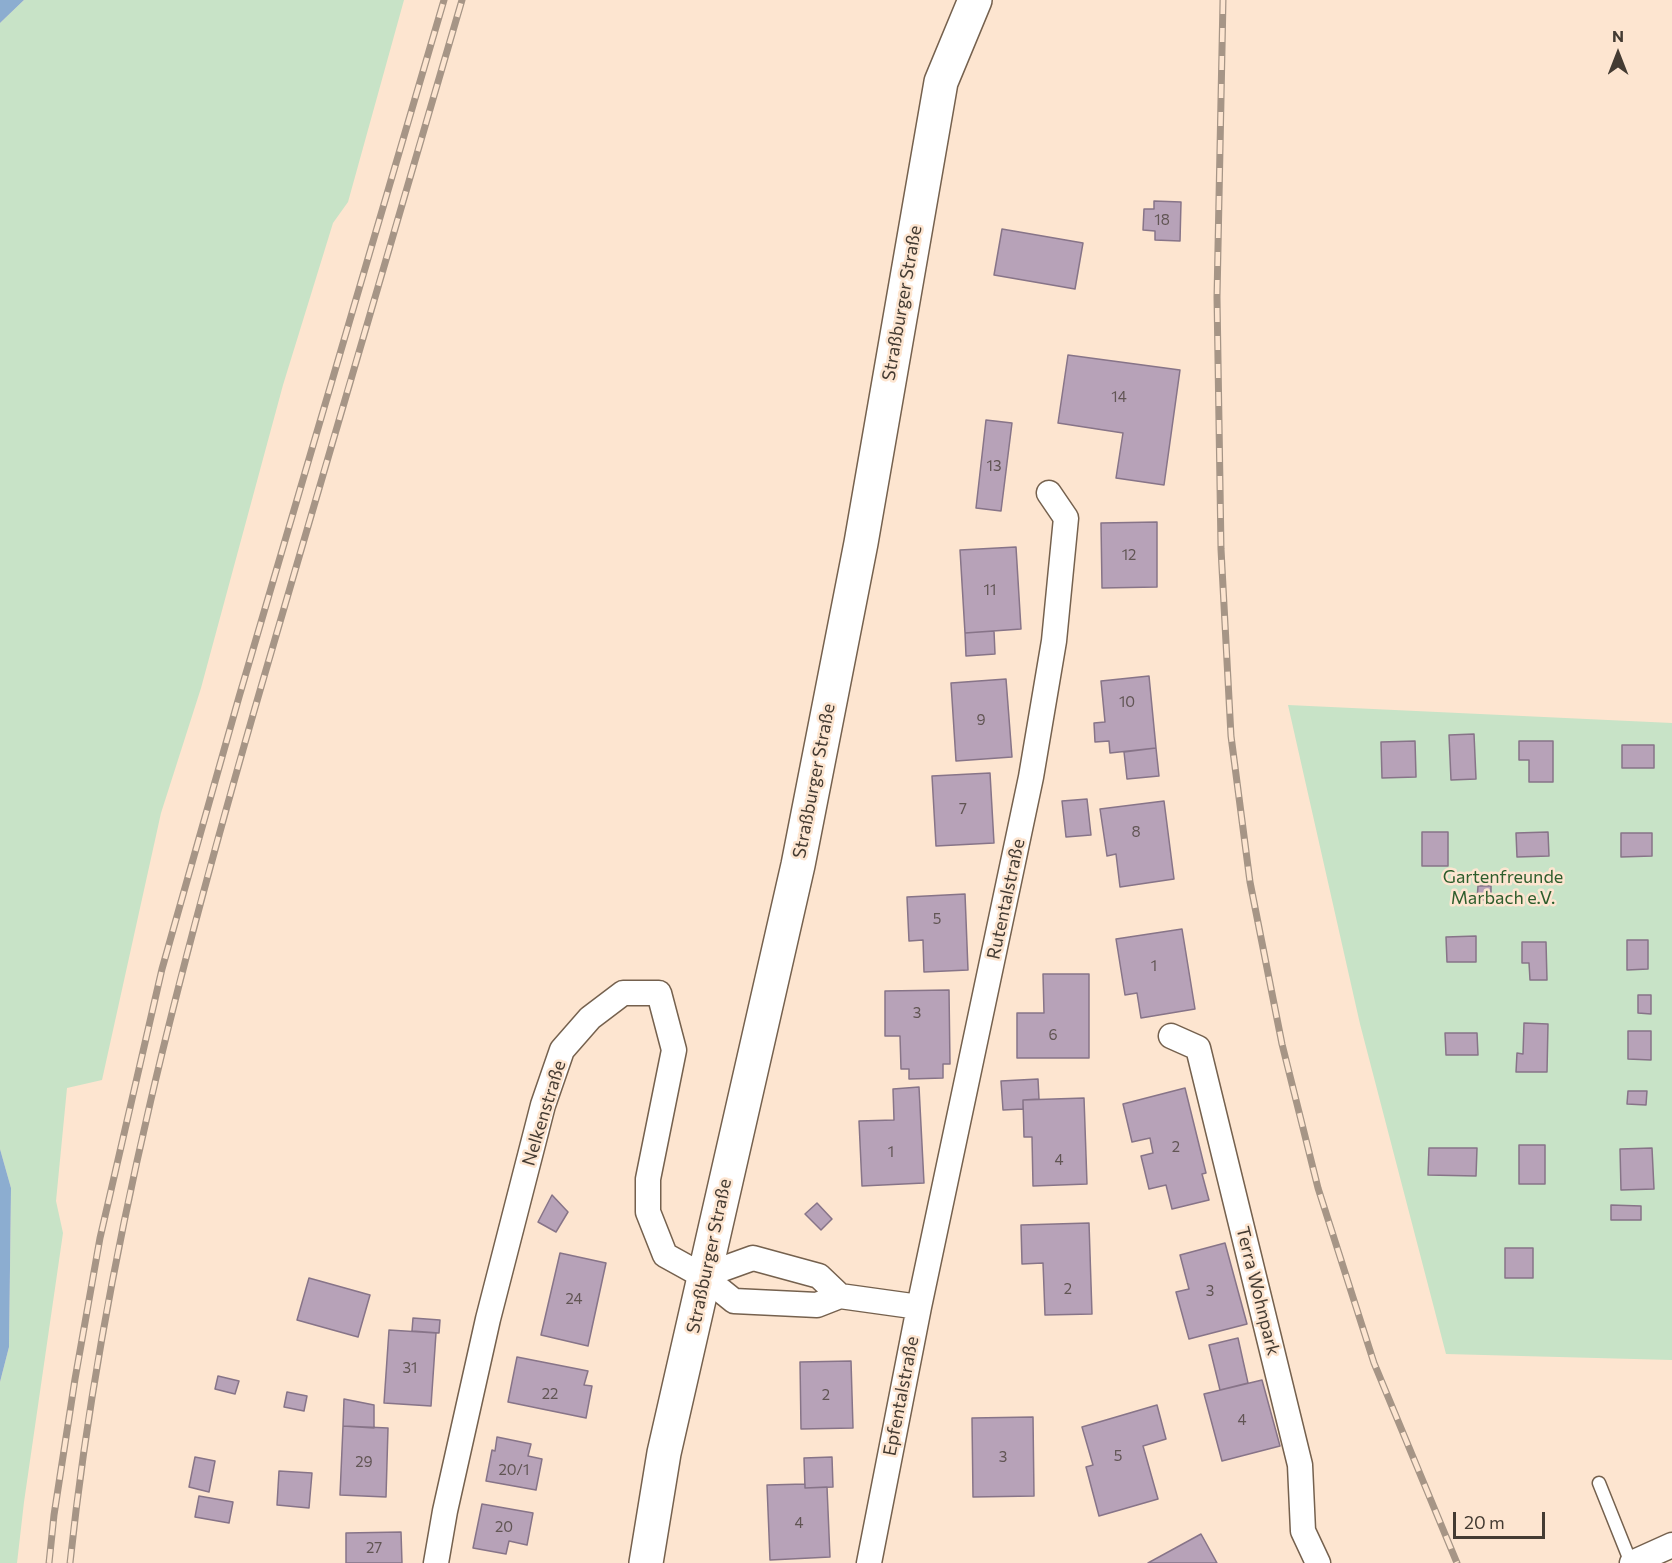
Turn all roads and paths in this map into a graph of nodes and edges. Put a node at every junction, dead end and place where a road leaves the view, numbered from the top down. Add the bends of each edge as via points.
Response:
1 (975, 0) edge
2 (1049, 493) dead end
3 (1171, 1036) dead end
4 (703, 1276) junction
5 (840, 1296) junction
6 (919, 1307) junction
7 (1599, 1483) dead end
8 (1672, 1545) edge
9 (436, 1563) edge
10 (646, 1563) edge
11 (869, 1563) edge
12 (1318, 1563) edge
13 (1631, 1563) edge

1 - 4 main road, Straßburger Straße via 941,82 861,543 798,865
2 - 6 street, Rutentalstraße via 1066,518 1054,641 1031,777
3 - 12 street, Terra Wohnpark via 1198,1048 1300,1464 1303,1531
4 - 5 street via 734,1301 817,1305
4 - 5 street via 753,1258 819,1276
4 - 9 street, Nelkenstraße via 665,1255 648,1212 648,1179 674,1050 659,993 623,993 590,1018 562,1050 543,1105 488,1319
4 - 10 main road, Straßburger Straße via 664,1453
5 - 6 street
6 - 11 street, Epfentalstraße
7 - 13 lane
8 - 13 street

